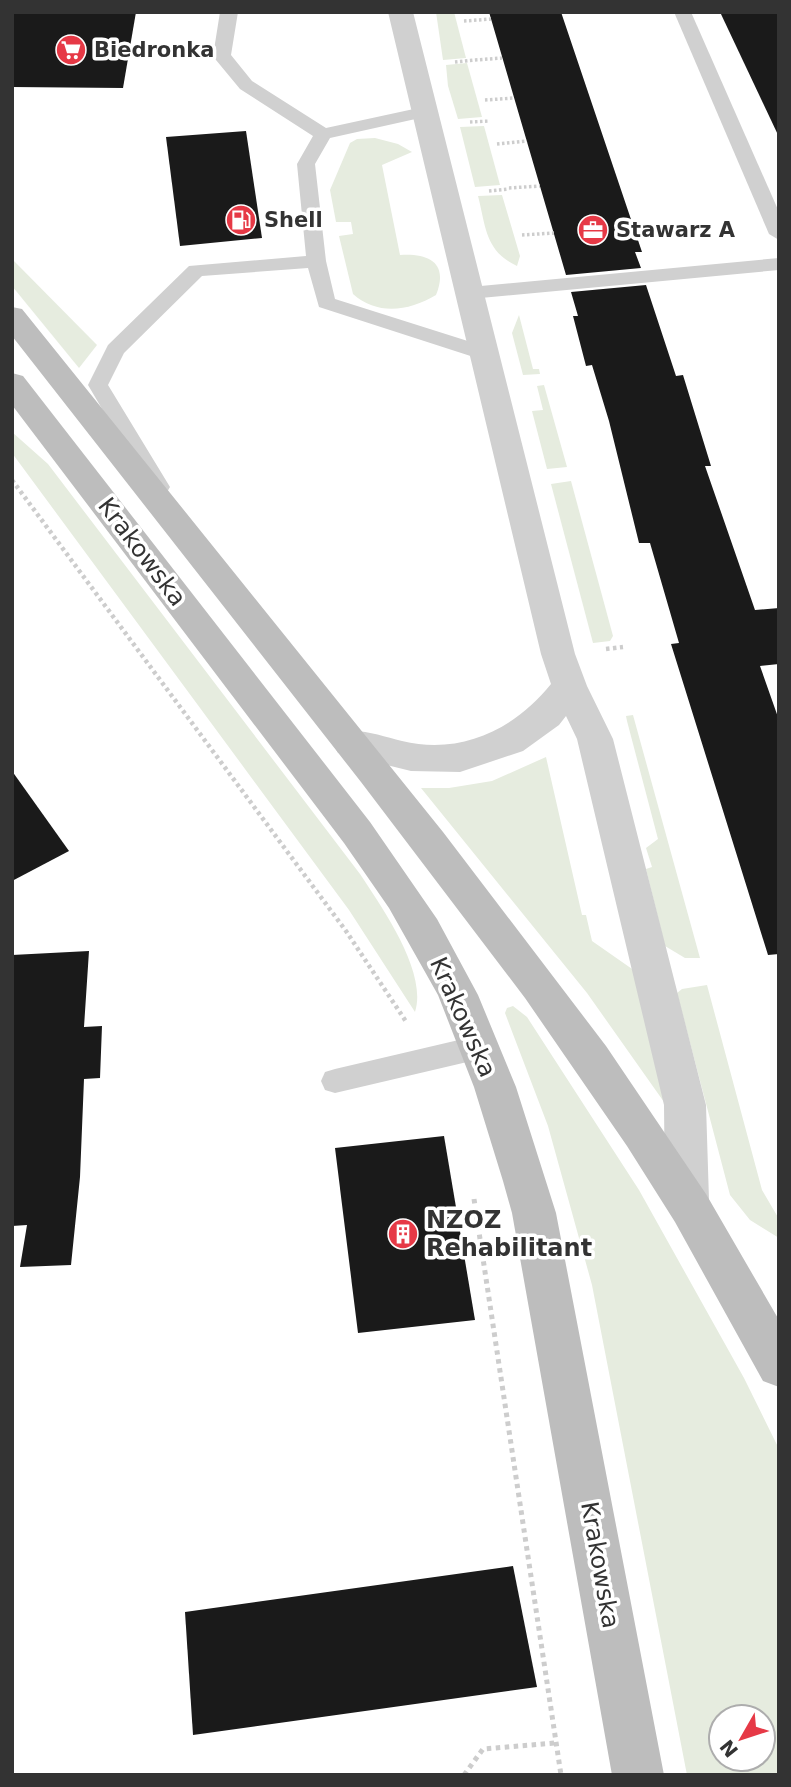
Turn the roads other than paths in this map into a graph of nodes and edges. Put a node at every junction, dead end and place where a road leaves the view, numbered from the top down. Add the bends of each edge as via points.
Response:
1 (229, 12) edge
2 (400, 12) edge
3 (682, 12) edge
4 (423, 112) junction
5 (323, 134) junction
6 (779, 234) edge
7 (316, 261) junction
8 (779, 264) edge
9 (470, 293) junction
10 (12, 316) edge
11 (486, 354) junction
12 (12, 383) edge
13 (26, 413) edge
14 (190, 540) junction
15 (569, 686) junction
16 (351, 743) junction
17 (480, 1047) junction
18 (335, 1082) dead end
19 (687, 1200) junction
20 (773, 1340) edge
21 (638, 1775) edge

1 - 5 lane via 222,55 246,85
2 - 4 street, Krakowska
3 - 6 lane
4 - 5 lane
4 - 9 street, Krakowska
5 - 7 lane via 306,164
7 - 11 lane via 326,303
7 - 14 lane via 196,270 115,350 98,385
8 - 9 lane
9 - 11 street, Krakowska
10 - 14 main road, Krakowska
11 - 15 street, Krakowska
12 - 13 main road, Krakowska
13 - 17 main road, Krakowska via 340,809 406,900 444,967
14 - 16 main road, Krakowska
15 - 16 street via 546,715 510,741 460,758 411,757
15 - 19 street, Krakowska via 595,739 685,1105
16 - 19 main road, Krakowska via 584,1046
17 - 18 lane
17 - 21 main road, Krakowska via 534,1213
19 - 20 main road, Krakowska

